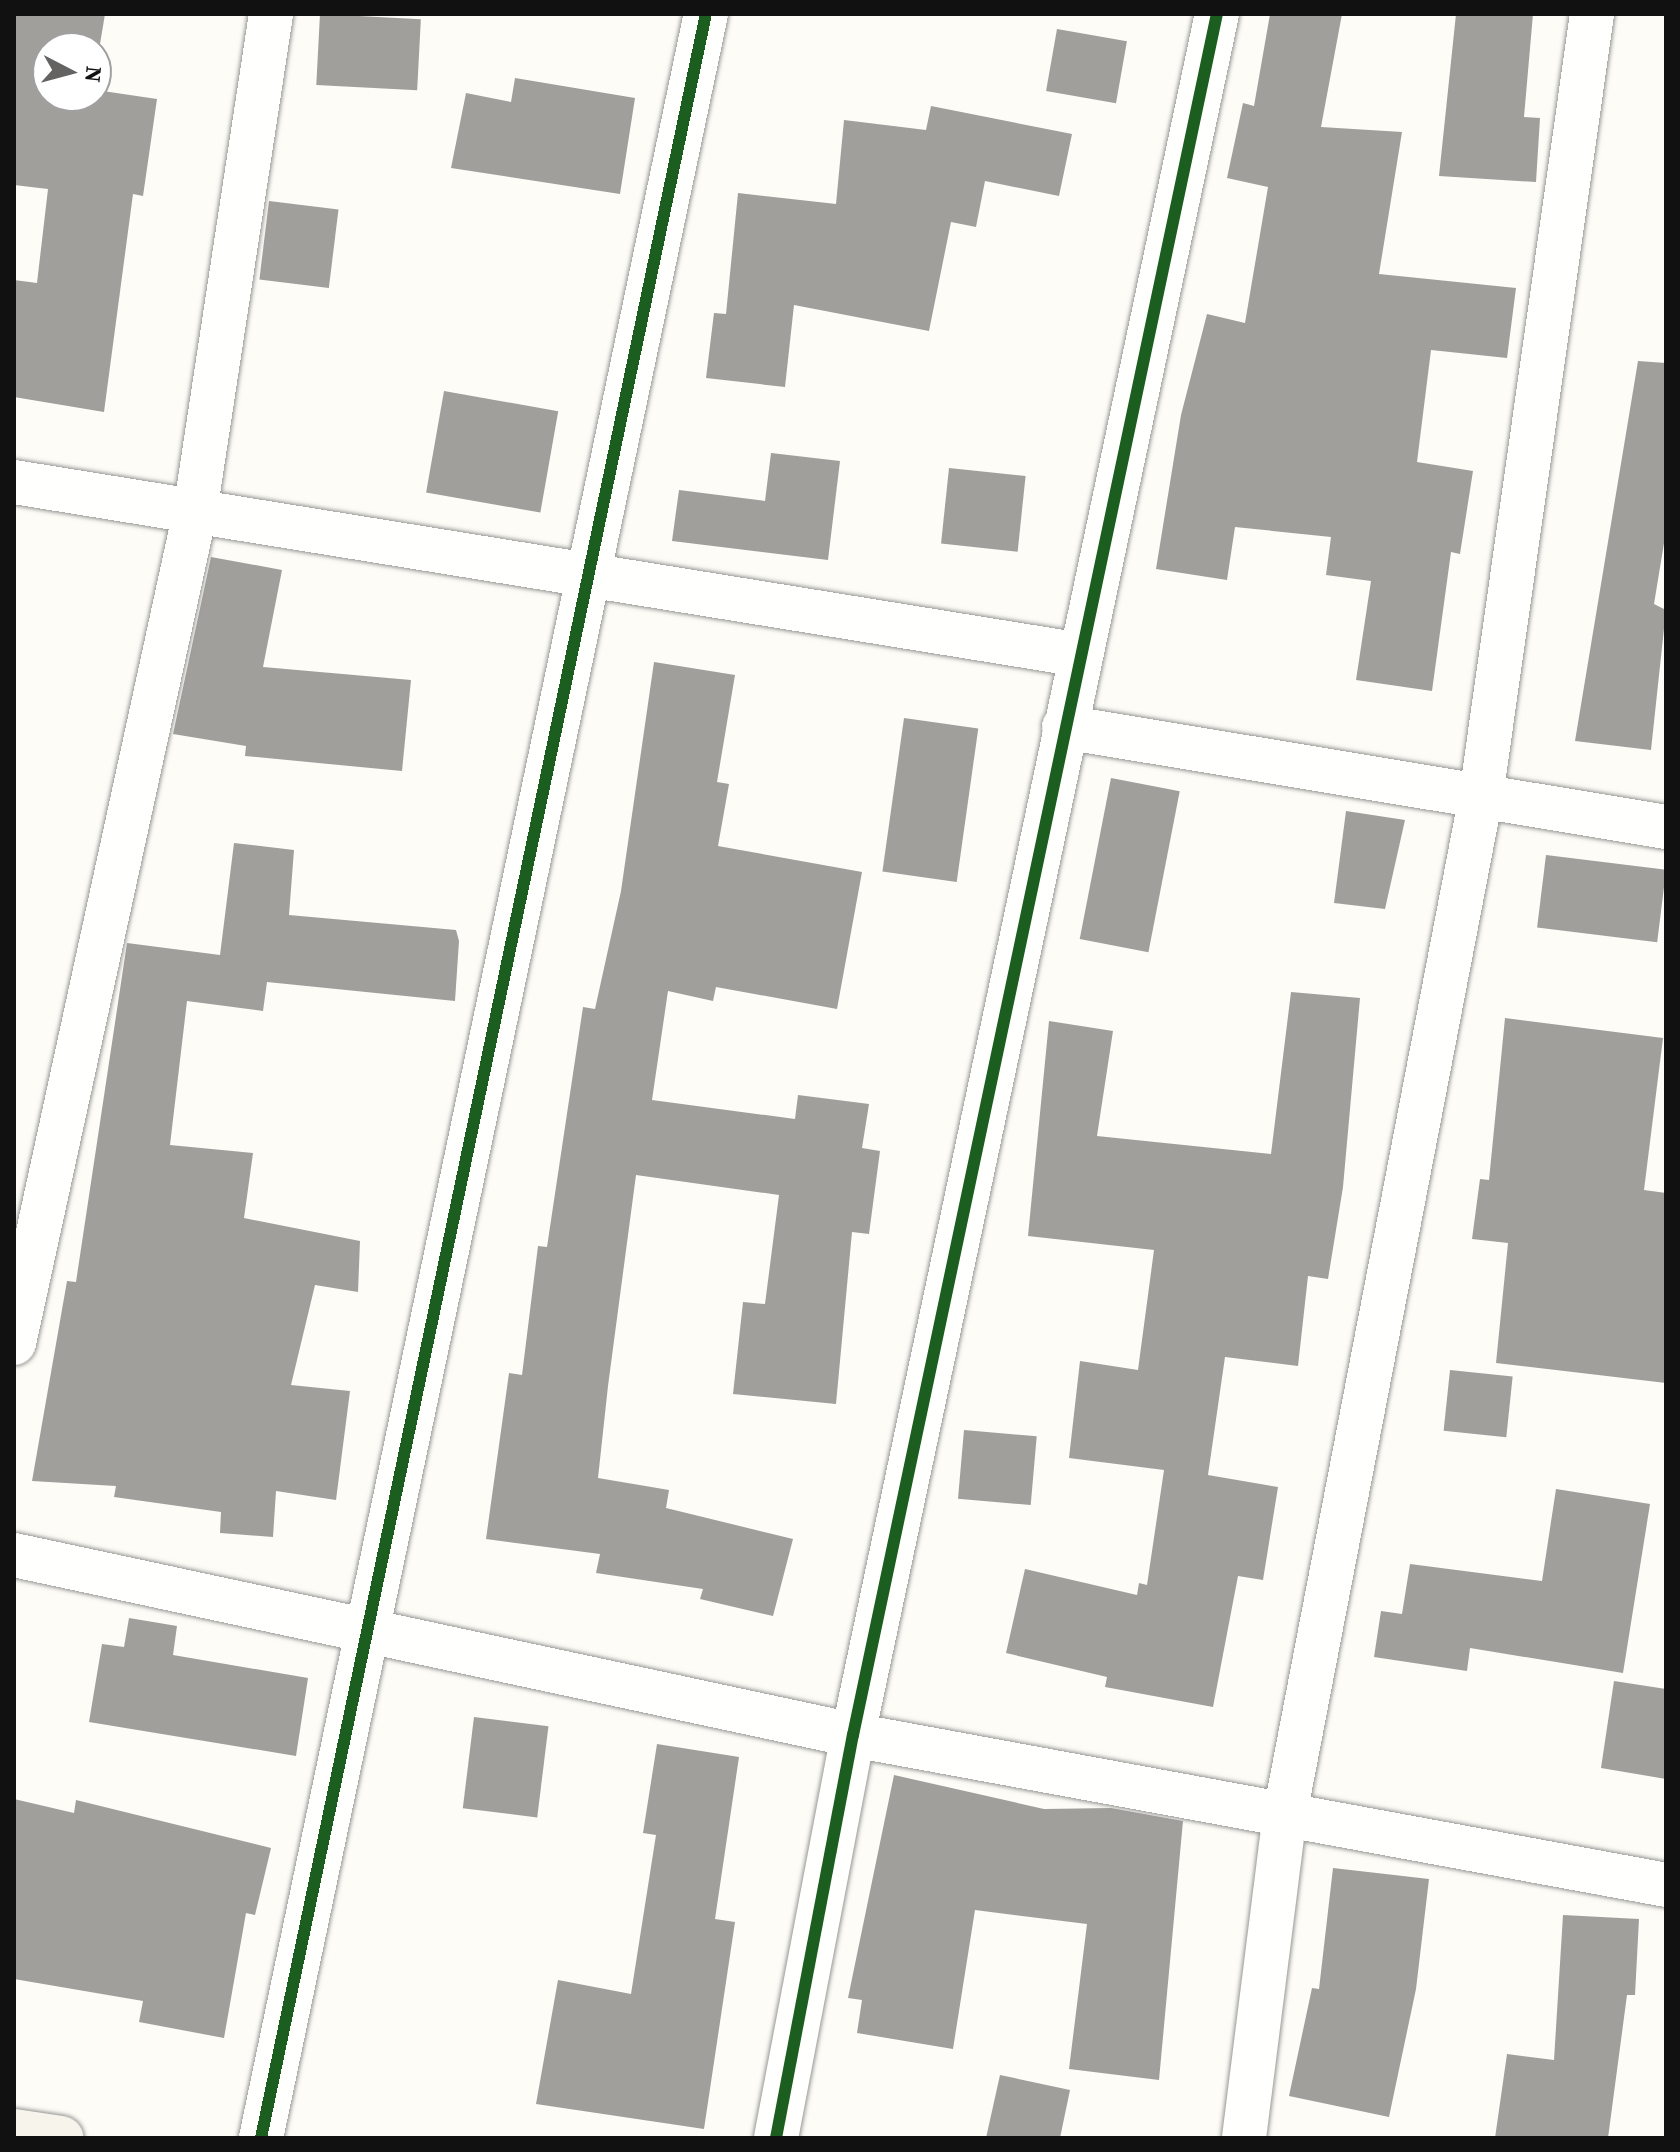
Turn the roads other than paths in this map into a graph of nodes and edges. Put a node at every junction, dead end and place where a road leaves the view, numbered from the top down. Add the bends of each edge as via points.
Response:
1 (271, 14) edge
2 (706, 14) edge
3 (1217, 14) edge
4 (1592, 14) edge
5 (14, 482) edge
6 (195, 512) junction
7 (588, 576) junction
8 (1081, 655) junction
9 (1064, 727) junction
10 (1481, 796) junction
11 (1666, 827) edge
12 (14, 1343) edge
13 (14, 1555) edge
14 (366, 1635) junction
15 (853, 1735) junction
16 (1285, 1814) junction
17 (1666, 1885) edge
18 (14, 2131) edge
19 (61, 2138) edge
20 (261, 2138) edge
21 (776, 2138) edge
22 (1244, 2138) edge

1 - 6 street
2 - 7 street
3 - 8 street
4 - 10 street
5 - 6 street
6 - 7 street
6 - 12 street
7 - 8 street
7 - 14 street
8 - 9 street
9 - 10 street
9 - 15 street
10 - 11 street
10 - 16 street
13 - 14 street
14 - 15 street
14 - 20 street
15 - 16 street
15 - 21 street
16 - 17 street
16 - 22 street
18 - 19 main road

